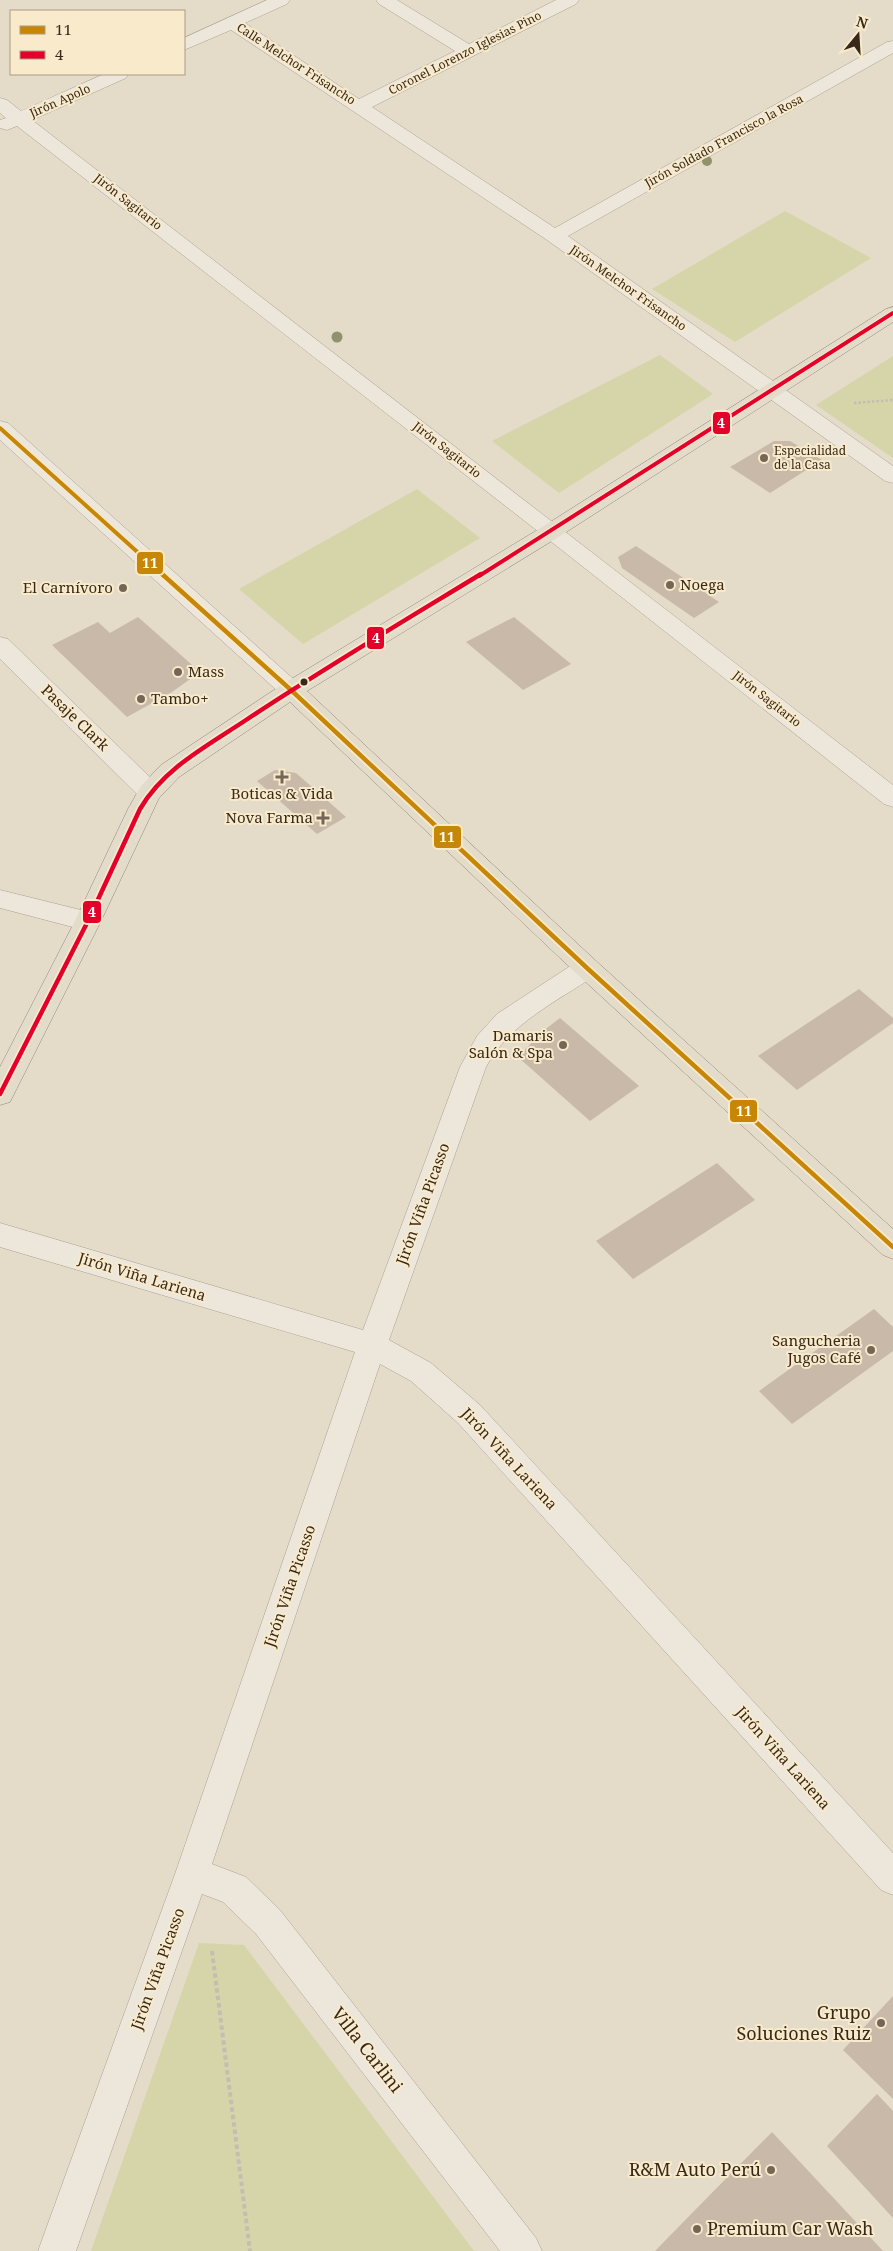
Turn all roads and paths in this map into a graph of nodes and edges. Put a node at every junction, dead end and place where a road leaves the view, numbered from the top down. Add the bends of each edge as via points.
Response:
1 (281, 0) edge
2 (385, 0) edge
3 (570, 0) edge
4 (232, 23) junction
5 (185, 45) edge
6 (893, 46) edge
7 (468, 51) junction
8 (117, 75) edge
9 (0, 104) edge
10 (359, 106) junction
11 (20, 119) junction
12 (0, 127) edge
13 (554, 236) junction
14 (893, 313) edge
15 (772, 390) junction
16 (893, 400) edge
17 (846, 404) dead end
18 (0, 428) edge
19 (893, 476) edge
20 (552, 531) junction
21 (0, 645) edge
22 (291, 690) junction
23 (150, 792) junction
24 (893, 798) edge
25 (0, 899) edge
26 (88, 921) junction
27 (587, 968) junction
28 (0, 1094) edge
29 (0, 1235) edge
30 (893, 1247) edge
31 (372, 1345) junction
32 (192, 1874) junction
33 (893, 1878) edge
34 (212, 1948) dead end
35 (57, 2251) edge
36 (250, 2251) edge
37 (523, 2251) edge

1 - 4 street
2 - 7 street
3 - 7 street, Coronel Lorenzo Iglesias Pino
4 - 5 street
4 - 10 street, Calle Melchor Frisancho
6 - 13 street, Jirón Soldado Francisco la Rosa
7 - 10 street, Coronel Lorenzo Iglesias Pino
8 - 11 street, Jirón Apolo
9 - 11 street, Jirón Sagitario
10 - 13 street, Jirón Melchor Frisancho
11 - 12 street, Jirón Apolo
11 - 20 street, Jirón Sagitario
13 - 15 street, Jirón Melchor Frisancho
14 - 15 main road
15 - 19 street, Jirón Melchor Frisancho
15 - 20 main road
16 - 17 path
18 - 22 street
20 - 22 main road
20 - 24 street, Jirón Sagitario
21 - 23 street, Pasaje Clark
22 - 23 main road via 170,771
22 - 27 main road
23 - 26 main road
25 - 26 street
26 - 28 main road
27 - 30 main road
27 - 31 street, Jirón Viña Picasso via 506,1021 486,1043 473,1067
29 - 31 street, Jirón Viña Lariena
31 - 32 street, Jirón Viña Picasso
31 - 33 street, Jirón Viña Lariena via 421,1372 469,1414
32 - 35 street, Jirón Viña Picasso
32 - 37 street, Villa Carlini via 234,1890 268,1922
34 - 36 path

